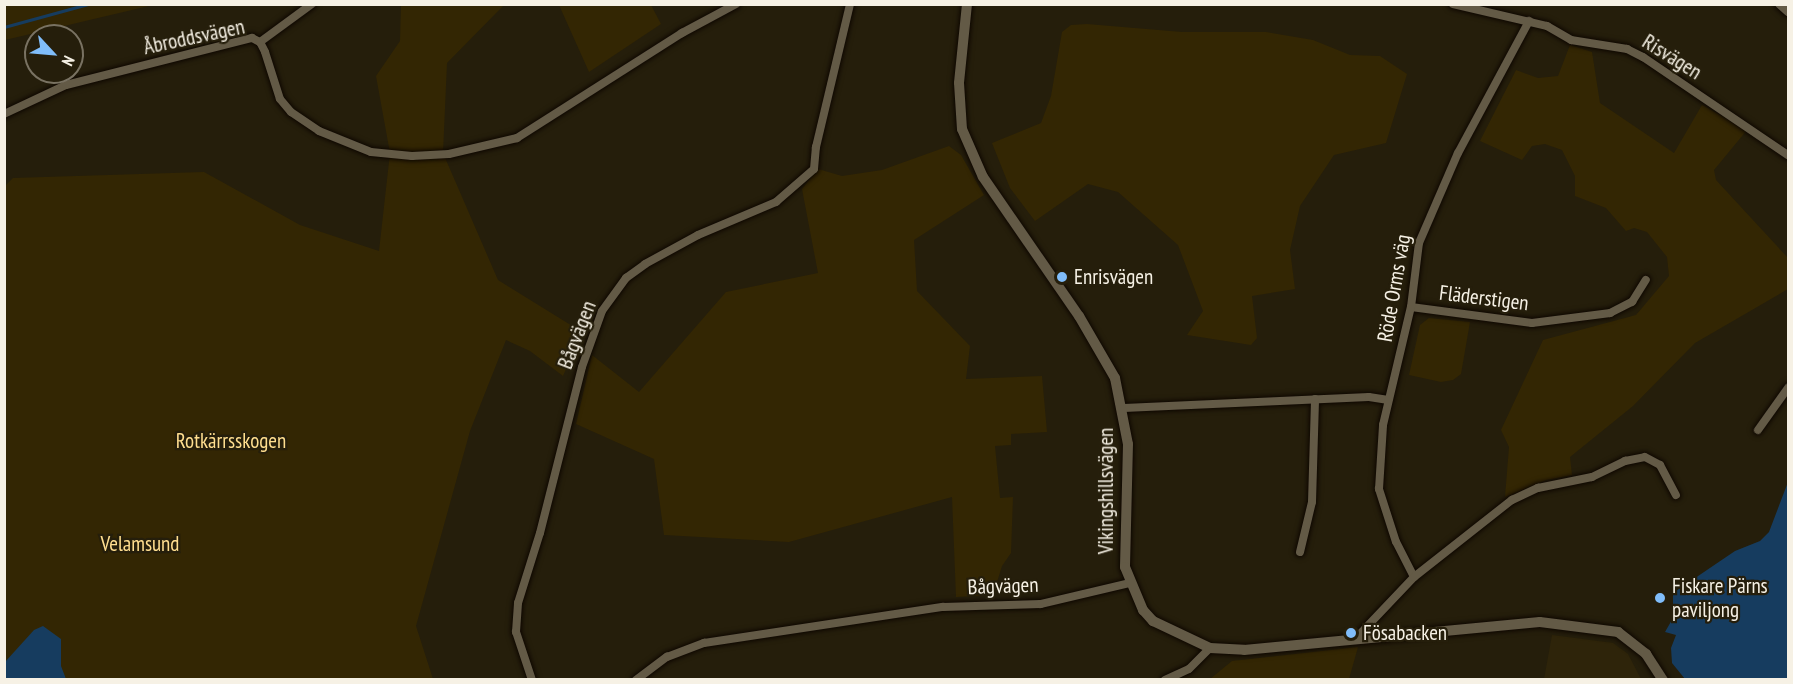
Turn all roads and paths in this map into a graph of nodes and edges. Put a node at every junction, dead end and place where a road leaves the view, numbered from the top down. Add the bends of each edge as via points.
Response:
1 (312, 4) edge
2 (736, 4) edge
3 (850, 4) edge
4 (967, 4) edge
5 (1453, 4) edge
6 (1779, 4) edge
7 (1788, 12) edge
8 (1529, 21) junction
9 (260, 42) junction
10 (4, 114) edge
11 (1788, 155) edge
12 (1646, 280) dead end
13 (1411, 307) junction
14 (1788, 388) edge
15 (1315, 399) junction
16 (1387, 400) junction
17 (1124, 408) junction
18 (1758, 430) dead end
19 (1676, 495) dead end
20 (1300, 552) dead end
21 (1414, 577) junction
22 (1130, 583) junction
23 (1358, 636) junction
24 (1210, 648) junction
25 (532, 680) edge
26 (636, 680) edge
27 (1165, 680) edge
28 (1663, 680) edge

1 - 9 street
2 - 9 street, Åbroddsvägen via 682,33 517,138 449,154 371,152 319,131 291,112 280,99
3 - 25 street, Bågvägen via 814,169 776,202 698,235 645,264 626,278 602,311 582,367 518,603 516,632
4 - 17 street, Vikingshillsvägen via 959,101 969,146 983,177 1093,338 1115,378
5 - 8 street, Risvägen
6 - 7 street
8 - 11 street, Risvägen via 1571,40 1627,50 1643,57
8 - 13 street, Röde Orms väg via 1422,228
9 - 10 street, Åbroddsvägen via 252,38 66,86
12 - 13 street, Fläderstigen via 1632,302 1610,313 1532,323
13 - 16 street, Röde Orms väg
14 - 18 street
15 - 16 street
15 - 17 street
15 - 20 street via 1312,502
16 - 21 street, Röde Orms väg via 1379,489 1396,542
17 - 22 street, Vikingshillsvägen via 1129,466 1124,552
19 - 21 street via 1660,465 1652,459 1625,461 1592,477 1566,480 1512,500
21 - 23 street
22 - 24 street, Vikingshillsvägen via 1143,610 1154,621
22 - 26 street, Bågvägen via 1041,604 944,607 704,643 667,657
23 - 24 street, Vikingshillsvägen via 1244,650
23 - 28 street, Vikingshillsvägen via 1506,622 1617,632 1632,641
24 - 27 street via 1189,669

